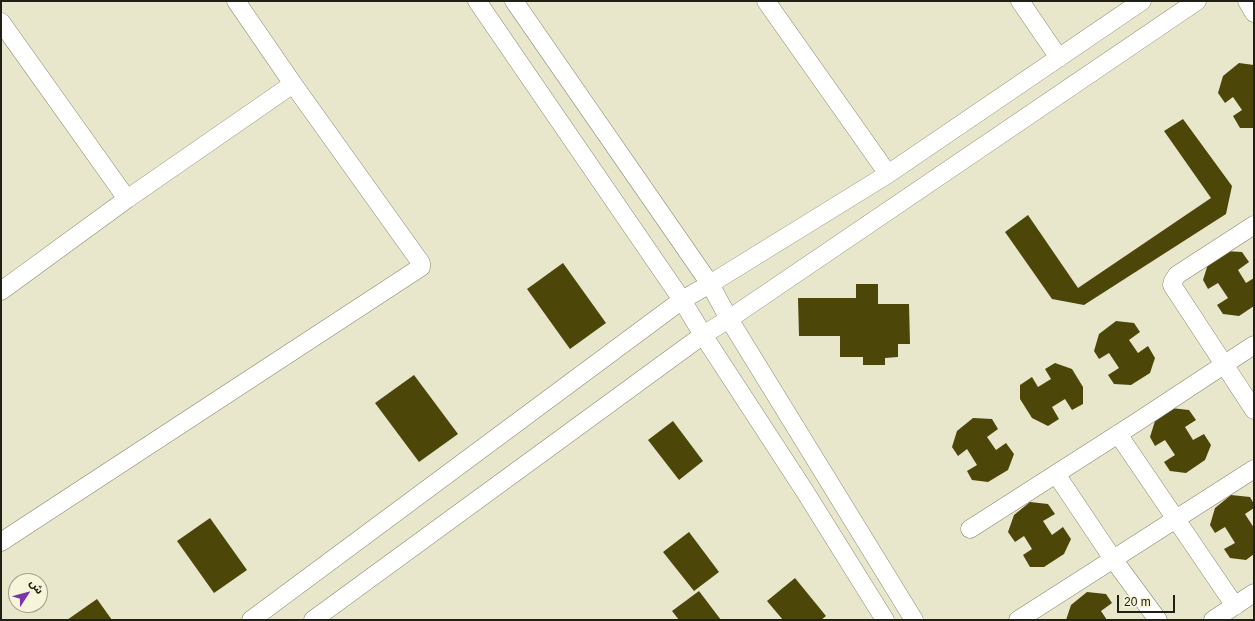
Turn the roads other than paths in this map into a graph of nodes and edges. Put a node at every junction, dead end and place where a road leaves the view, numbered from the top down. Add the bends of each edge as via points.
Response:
1 (236, 1) edge
2 (477, 1) edge
3 (514, 1) edge
4 (766, 1) edge
5 (1020, 1) edge
6 (1142, 1) edge
7 (1198, 1) edge
8 (1247, 1) edge
9 (1254, 13) edge
10 (3, 27) edge
11 (1059, 58) junction
12 (293, 84) junction
13 (1018, 86) junction
14 (1036, 111) junction
15 (888, 174) junction
16 (127, 199) junction
17 (1254, 225) edge
18 (710, 284) junction
19 (1, 291) edge
20 (682, 300) junction
21 (729, 319) junction
22 (702, 336) junction
23 (1254, 345) edge
24 (1224, 365) junction
25 (1254, 410) edge
26 (1118, 434) junction
27 (1254, 469) edge
28 (1056, 474) junction
29 (1176, 519) junction
30 (970, 529) dead end
31 (1, 542) edge
32 (1113, 559) junction
33 (1254, 593) edge
34 (1235, 606) junction
35 (251, 620) edge
36 (313, 620) edge
37 (885, 620) edge
38 (914, 620) edge
39 (1018, 620) edge
40 (1158, 620) edge
41 (1213, 620) edge

1 - 12 street
2 - 20 street
3 - 18 street
4 - 15 street
5 - 11 street
6 - 11 street
7 - 14 street
8 - 9 street
10 - 16 street
11 - 13 street
12 - 16 street
12 - 31 street via 421,263 421,267
13 - 14 street
13 - 15 street
14 - 21 street
15 - 18 street
16 - 19 street
17 - 24 street via 1177,275 1172,285
18 - 20 street
18 - 21 street
20 - 22 street
20 - 35 street
21 - 22 street
21 - 38 street
22 - 36 street
22 - 37 street via 804,490
23 - 24 street
24 - 25 street
24 - 26 street
26 - 28 street
26 - 29 street
27 - 29 street
28 - 30 street
28 - 32 street
29 - 32 street
29 - 34 street
32 - 39 street
32 - 40 street
33 - 34 street
34 - 41 street

